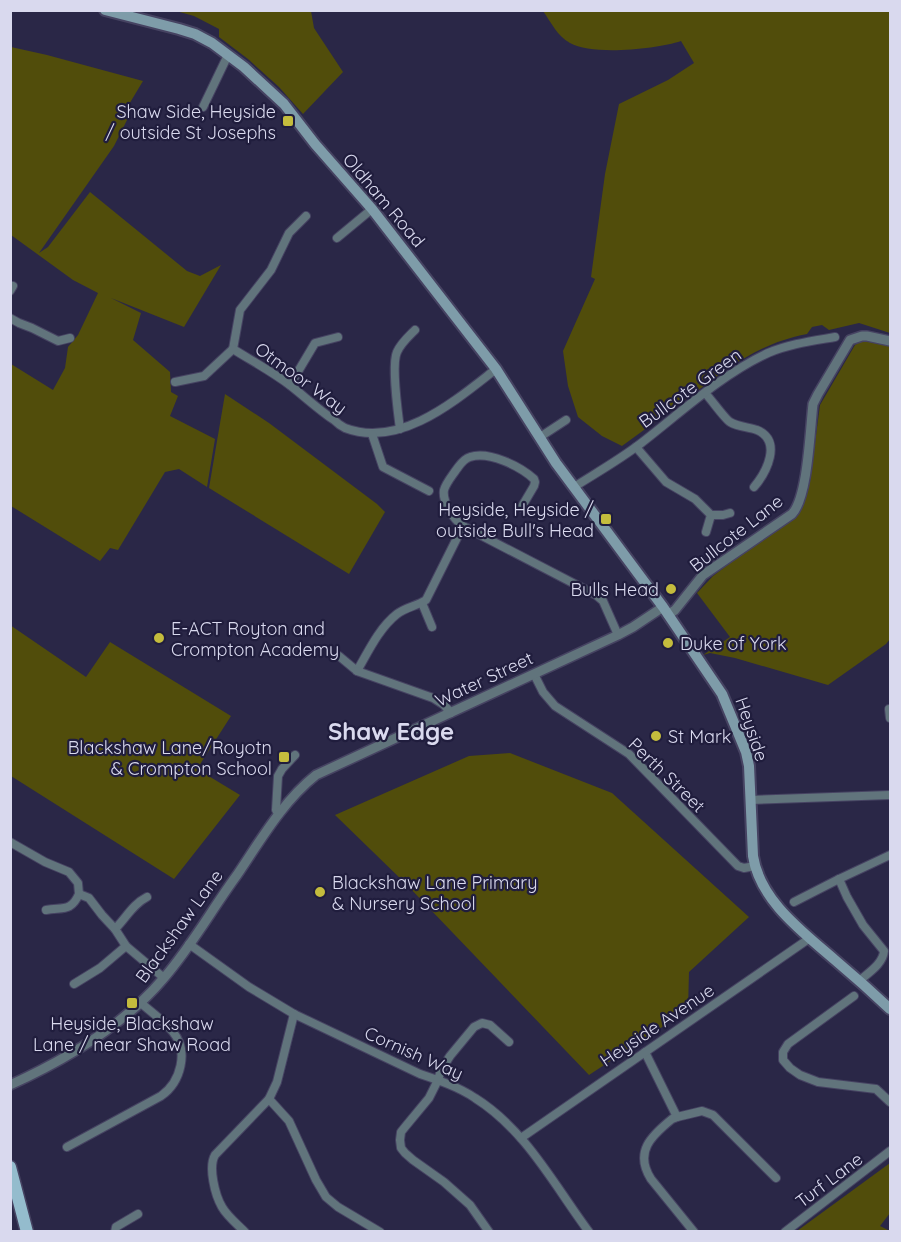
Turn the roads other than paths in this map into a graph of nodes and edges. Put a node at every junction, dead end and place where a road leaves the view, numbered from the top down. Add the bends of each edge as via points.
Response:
1 (105, 10) edge
2 (228, 55) junction
3 (203, 107) dead end
4 (372, 209) junction
5 (306, 216) dead end
6 (337, 238) dead end
7 (10, 318) edge
8 (415, 330) dead end
9 (338, 336) dead end
10 (835, 337) dead end
11 (70, 338) dead end
12 (891, 341) edge
13 (233, 348) junction
14 (496, 369) junction
15 (175, 382) dead end
16 (290, 385) junction
17 (705, 393) junction
18 (566, 420) dead end
19 (400, 429) junction
20 (372, 434) junction
21 (540, 437) junction
22 (636, 447) junction
23 (754, 487) dead end
24 (574, 488) junction
25 (429, 491) dead end
26 (521, 508) dead end
27 (730, 513) dead end
28 (711, 515) junction
29 (463, 526) junction
30 (706, 532) dead end
31 (424, 601) junction
32 (666, 611) junction
33 (432, 627) dead end
34 (618, 635) junction
35 (339, 656) dead end
36 (357, 672) junction
37 (534, 674) junction
38 (451, 713) junction
39 (296, 755) dead end
40 (316, 775) joint
41 (891, 795) edge
42 (750, 800) junction
43 (279, 814) junction
44 (10, 842) edge
45 (891, 855) edge
46 (755, 866) junction
47 (839, 879) junction
48 (80, 894) junction
49 (147, 897) dead end
50 (794, 902) dead end
51 (46, 910) dead end
52 (115, 929) junction
53 (810, 938) junction
54 (189, 944) junction
55 (126, 946) junction
56 (164, 978) junction
57 (859, 981) junction
58 (74, 984) dead end
59 (854, 996) dead end
60 (141, 1003) junction
61 (891, 1009) edge
62 (294, 1014) junction
63 (509, 1042) dead end
64 (645, 1052) junction
65 (438, 1080) junction
66 (10, 1085) edge
67 (269, 1099) junction
68 (891, 1102) edge
69 (677, 1117) junction
70 (521, 1138) junction
71 (67, 1147) dead end
72 (891, 1151) edge
73 (10, 1167) edge
74 (776, 1178) dead end
75 (138, 1214) dead end
76 (27, 1232) edge
77 (115, 1232) edge
78 (245, 1232) edge
79 (380, 1232) edge
80 (489, 1232) edge
81 (589, 1232) edge
82 (694, 1232) edge
83 (785, 1232) edge

1 - 2 main road, Oldham Road via 195,34
2 - 3 street
2 - 4 main road, Oldham Road via 284,104
4 - 6 street
4 - 14 main road, Oldham Road
5 - 13 street, Otmoor Way via 289,233 271,270 240,310
7 - 11 street via 58,341
8 - 19 street via 396,355
9 - 16 street via 315,343
10 - 17 street, Bullcote Green via 769,353
12 - 32 street, Bullcote Lane via 867,336 850,340 818,394 813,404 804,487 797,508 703,575 675,610
13 - 15 street via 204,376
13 - 16 street, Otmoor Way
14 - 19 street, Otmoor Way via 430,417
14 - 21 main road, Oldham Road
16 - 20 street, Otmoor Way via 344,428
17 - 22 street, Bullcote Green
17 - 23 street via 729,422 766,436 771,452 769,464
18 - 21 street
19 - 20 street, Otmoor Way
20 - 25 street via 383,467
21 - 24 main road, Oldham Road
22 - 24 street, Bullcote Green
22 - 28 street via 666,482 695,499
24 - 32 main road, Heyside
26 - 29 street via 534,486 531,476 492,457 468,457 444,491 453,519
27 - 28 street
28 - 30 street
29 - 31 street
29 - 34 street via 596,595 603,601
31 - 33 street
31 - 36 street via 389,621
32 - 34 street, Water Street
32 - 42 main road, Heyside via 722,694 746,752
34 - 37 street, Water Street
35 - 36 street
36 - 38 street via 433,698
37 - 38 street, Water Street
37 - 46 street, Perth Street via 555,706 629,754 738,866
38 - 40 street, Water Street
39 - 43 street via 278,776
40 - 43 street, Blackshaw Lane
41 - 42 street
42 - 46 main road, Heyside
43 - 54 street, Blackshaw Lane
44 - 48 street via 69,872 78,883
45 - 47 street
46 - 53 main road, Heyside via 761,882 782,911
47 - 50 street
47 - 57 street via 862,925 884,951 881,961
48 - 51 street via 67,909
48 - 52 street via 89,898
49 - 52 street
52 - 55 street
53 - 57 main road, Heyside
53 - 64 street, Heyside Avenue
54 - 56 street, Blackshaw Lane
54 - 62 street, Cornish Way
55 - 56 street
55 - 58 street
56 - 60 street, Blackshaw Lane
57 - 61 main road, Heyside
59 - 68 street via 788,1044 783,1060 810,1080 876,1089
60 - 66 street, Blackshaw Lane via 63,1058
60 - 71 street via 177,1040 182,1062 171,1088
62 - 65 street, Cornish Way
62 - 67 street
63 - 65 street via 490,1025 478,1024 450,1056
64 - 69 street
64 - 70 street, Heyside Avenue
65 - 70 street, Cornish Way via 475,1097
65 - 80 street via 429,1098 401,1132 401,1148 470,1205
67 - 78 street via 212,1162 214,1185 222,1207
67 - 79 street via 289,1121 326,1197
69 - 74 street via 702,1111 713,1115
69 - 82 street via 647,1144 644,1162 651,1179
70 - 81 street, Cornish Way
72 - 83 street, Turf Lane
73 - 76 main road
75 - 77 street

